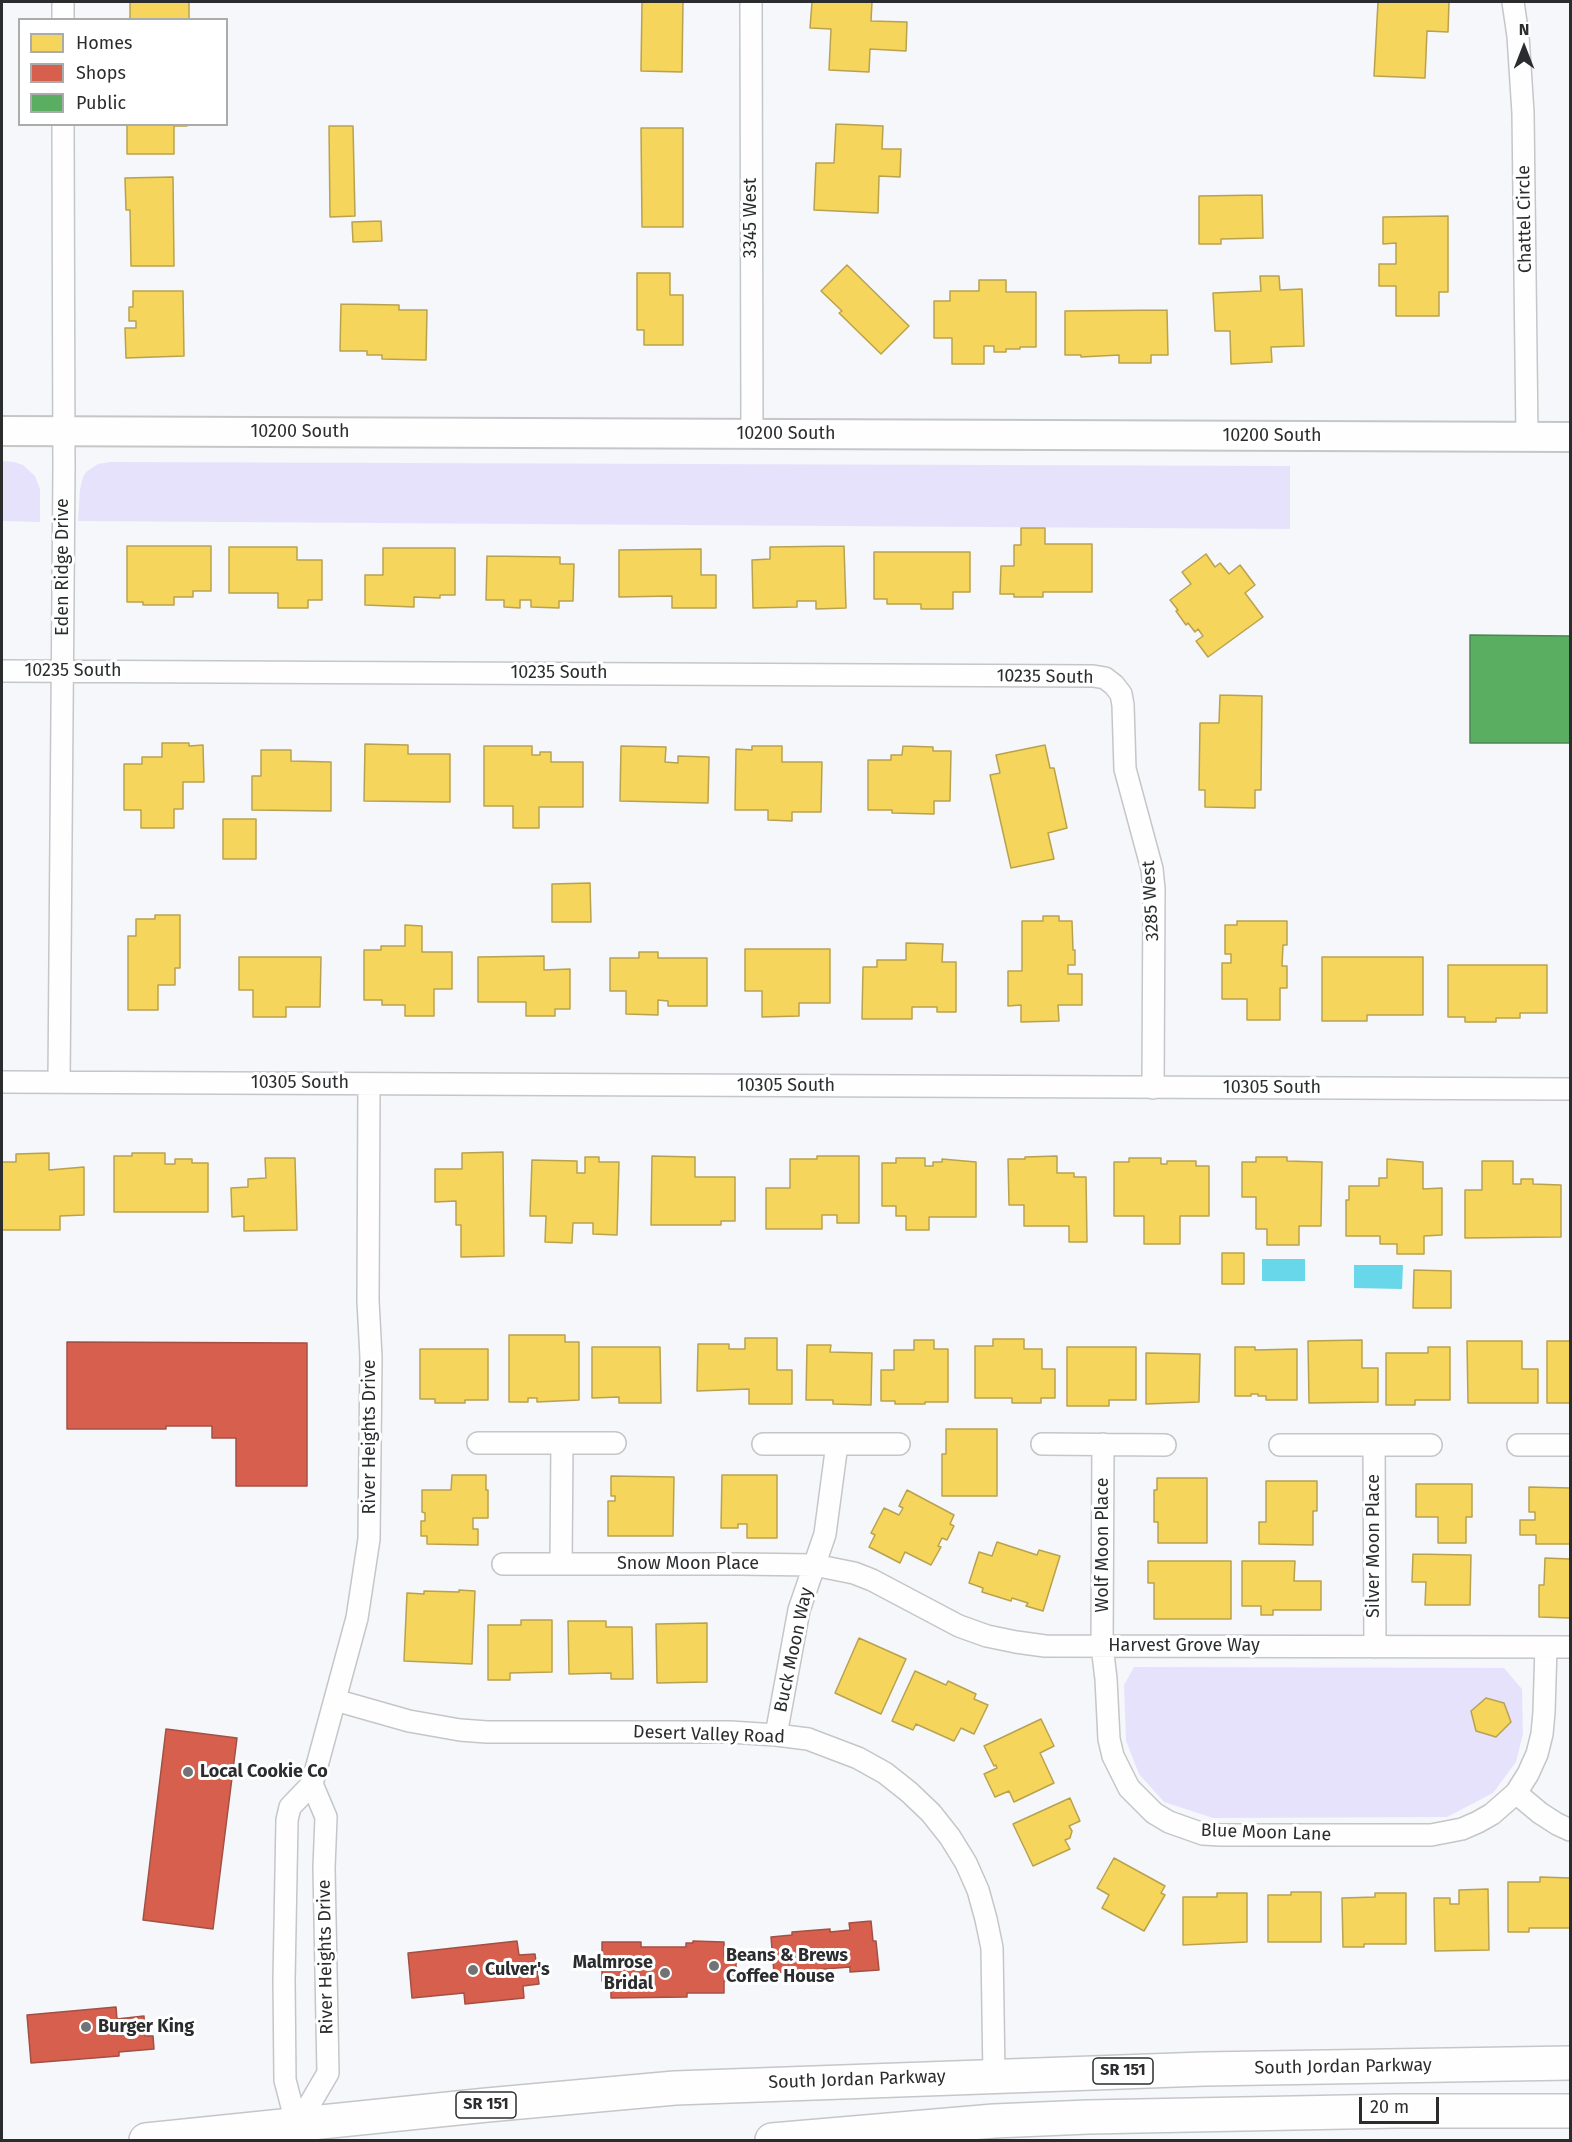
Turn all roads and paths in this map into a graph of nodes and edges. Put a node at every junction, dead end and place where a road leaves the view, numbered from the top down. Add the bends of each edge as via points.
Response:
1 (63, 2) edge
2 (751, 2) edge
3 (1513, 2) edge
4 (63, 18) edge
5 (63, 126) edge
6 (2, 431) edge
7 (64, 431) junction
8 (752, 434) junction
9 (1527, 437) junction
10 (1570, 437) edge
11 (2, 671) edge
12 (62, 671) junction
13 (1114, 685) joint
14 (2, 1082) edge
15 (59, 1082) junction
16 (369, 1084) junction
17 (1154, 1088) junction
18 (1570, 1089) edge
19 (478, 1443) dead end
20 (562, 1443) junction
21 (615, 1443) dead end
22 (763, 1444) dead end
23 (837, 1444) junction
24 (899, 1444) dead end
25 (1042, 1444) dead end
26 (1103, 1444) junction
27 (1166, 1445) dead end
28 (1281, 1445) dead end
29 (1374, 1445) junction
30 (1431, 1445) dead end
31 (1518, 1445) dead end
32 (1570, 1445) edge
33 (503, 1564) dead end
34 (561, 1564) junction
35 (814, 1565) junction
36 (1102, 1646) junction
37 (1375, 1647) junction
38 (1546, 1647) junction
39 (1570, 1647) edge
40 (335, 1700) junction
41 (776, 1735) junction
42 (312, 1784) junction
43 (1516, 1793) junction
44 (1570, 1830) edge
45 (1570, 2063) edge
46 (994, 2076) junction
47 (1570, 2111) edge
48 (994, 2131) edge
49 (297, 2133) edge
50 (146, 2140) edge
51 (772, 2140) edge

1 - 4 street
2 - 8 street, 3345 West
3 - 9 street, Chattel Circle via 1523,113
5 - 7 street, Eden Ridge Drive
6 - 7 street, 10200 South
7 - 8 street, 10200 South
7 - 12 street, Eden Ridge Drive
8 - 9 street, 10200 South
9 - 10 street, 10200 South
11 - 12 street, 10235 South
12 - 13 street, 10235 South via 1093,676
12 - 15 street, Eden Ridge Drive
13 - 17 street, 3285 West via 1123,705 1125,769 1154,889
14 - 15 street, 10305 South
15 - 16 street, 10305 South
16 - 17 street, 10305 South
16 - 40 street, River Heights Drive via 370,1514 363,1590
17 - 18 street, 10305 South
19 - 20 street
20 - 21 street
20 - 34 street
22 - 23 street
23 - 24 street
23 - 35 street, Buck Moon Way via 825,1534
25 - 26 street
26 - 27 street
26 - 36 street, Wolf Moon Place
28 - 29 street
29 - 30 street
29 - 37 street, Silver Moon Place
31 - 32 street
33 - 34 street, Snow Moon Place
34 - 35 street, Snow Moon Place
35 - 36 street, Harvest Grove Way via 872,1580 950,1622 987,1636 1045,1646
35 - 41 street, Buck Moon Way via 799,1610
36 - 37 street, Harvest Grove Way
36 - 43 street, Blue Moon Lane via 1109,1739 1120,1772 1129,1788 1154,1813 1186,1829 1221,1835 1431,1835 1478,1822
37 - 38 street, Harvest Grove Way
38 - 39 street, Harvest Grove Way
38 - 43 street, Blue Moon Lane via 1542,1734 1537,1754
40 - 41 street, Desert Valley Road via 409,1721 460,1730
40 - 42 street, River Heights Drive
41 - 46 street, Desert Valley Road via 829,1746 885,1773 931,1813 950,1837 970,1872 992,1948
42 - 49 street, River Heights Drive via 326,1817 328,2073
42 - 49 street via 290,1807 286,1834 285,2080
43 - 44 street via 1540,1814
45 - 46 main road, South Jordan Parkway / SR 151
46 - 49 main road, South Jordan Parkway / SR 151 via 675,2088 487,2104
47 - 48 main road via 1201,2114
48 - 51 main road
49 - 50 main road, South Jordan Parkway / SR 151

